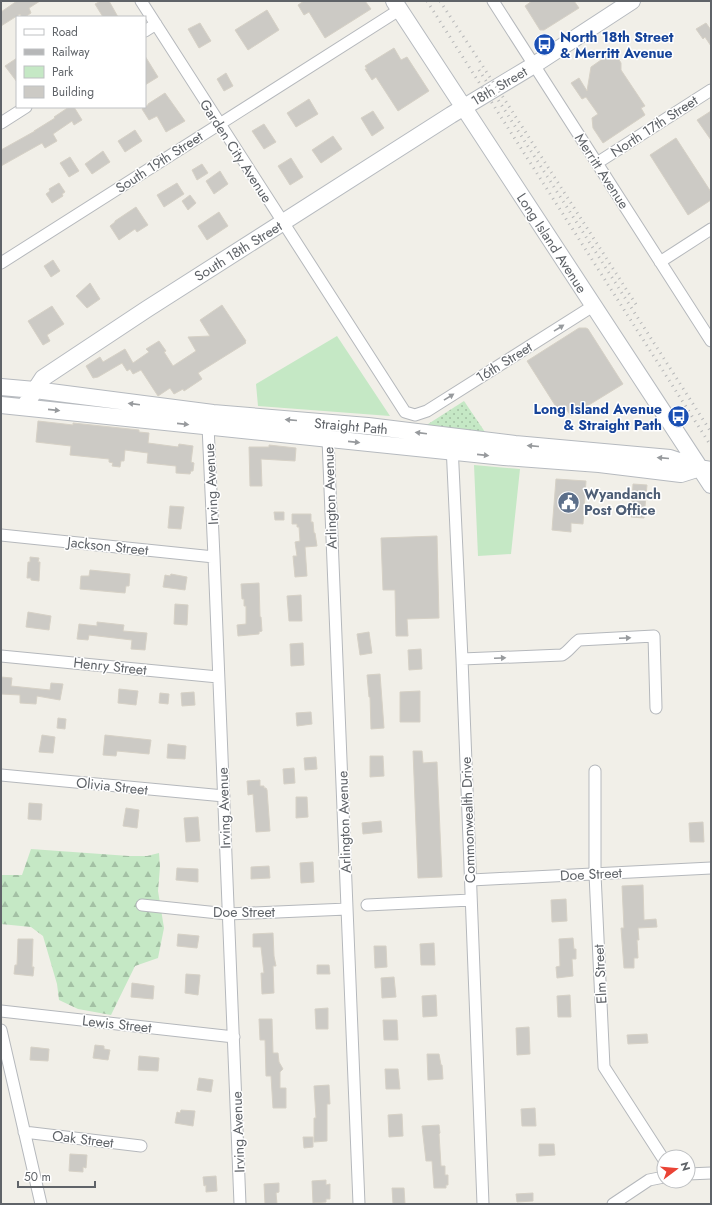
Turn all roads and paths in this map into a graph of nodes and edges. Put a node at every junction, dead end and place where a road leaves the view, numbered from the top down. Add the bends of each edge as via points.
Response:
1 (141, 1) edge
2 (493, 1) edge
3 (632, 1) edge
4 (396, 5) edge
5 (156, 24) junction
6 (146, 30) edge
7 (534, 65) junction
8 (711, 90) edge
9 (24, 108) edge
10 (464, 108) junction
11 (1, 123) edge
12 (219, 124) junction
13 (597, 163) junction
14 (283, 223) junction
15 (711, 230) edge
16 (660, 262) junction
17 (1, 263) edge
18 (593, 306) junction
19 (711, 341) edge
20 (1, 387) edge
21 (34, 390) junction
22 (1, 405) edge
23 (24, 407) junction
24 (415, 415) joint
25 (211, 420) junction
26 (328, 439) junction
27 (452, 444) junction
28 (705, 469) edge
29 (711, 485) edge
30 (1, 535) edge
31 (214, 557) junction
32 (1, 656) edge
33 (462, 659) junction
34 (218, 677) junction
35 (656, 708) dead end
36 (595, 771) dead end
37 (1, 775) edge
38 (224, 796) junction
39 (711, 868) edge
40 (595, 874) junction
41 (470, 880) junction
42 (471, 900) junction
43 (142, 905) dead end
44 (367, 905) dead end
45 (347, 909) junction
46 (228, 914) junction
47 (1, 1011) edge
48 (1, 1030) edge
49 (234, 1037) junction
50 (24, 1132) junction
51 (141, 1146) dead end
52 (657, 1149) edge
53 (711, 1173) edge
54 (696, 1174) edge
55 (656, 1179) edge
56 (41, 1204) edge
57 (240, 1204) edge
58 (359, 1204) edge
59 (483, 1204) edge
60 (613, 1204) edge

1 - 5 street, Garden City Avenue
2 - 7 street, Merritt Avenue
3 - 7 street, 18th Street
4 - 10 street, Long Island Avenue
4 - 12 street, South 19th Street
5 - 6 street
5 - 12 street, Garden City Avenue
7 - 10 street, 18th Street
7 - 13 street, Merritt Avenue
8 - 13 street, North 17th Street
9 - 11 street
10 - 14 street, South 18th Street
10 - 18 street, Long Island Avenue
12 - 14 street, Garden City Avenue
12 - 17 street, South 19th Street
13 - 16 street, Merritt Avenue
14 - 21 street, South 18th Street via 43,378
14 - 24 street, Garden City Avenue via 405,412
15 - 16 street
16 - 19 street, Merritt Avenue
24 -> 18 street, 16th Street via 427,411
18 - 28 street, Long Island Avenue
20 - 21 street, Straight Path
21 - 23 street, South 18th Street
25 -> 21 street, Straight Path
22 - 23 street, Straight Path
23 -> 25 street, Straight Path
25 - 26 street, Straight Path
27 -> 25 street, Straight Path via 368,426
25 - 31 street, Irving Avenue
26 -> 27 street, Straight Path
26 - 45 street, Arlington Avenue
27 - 28 street, Straight Path via 504,457 598,464 681,474
27 - 33 street, Commonwealth Drive
28 - 29 street, Long Island Avenue
30 - 31 street, Jackson Street
31 - 34 street, Irving Avenue
32 - 34 street, Henry Street
33 -> 35 street via 562,655 579,640 654,636
33 - 41 street, Commonwealth Drive
34 - 38 street, Irving Avenue
36 - 40 street, Elm Street
37 - 38 street, Olivia Street
38 - 46 street, Irving Avenue
39 - 40 street, Doe Street
40 - 41 street, Doe Street
40 - 52 street, Elm Street via 604,1067
41 - 42 street, Commonwealth Drive
42 - 44 street
42 - 59 street, Commonwealth Drive
43 - 46 street, Doe Street
45 - 46 street, Doe Street
45 - 58 street, Arlington Avenue
46 - 49 street, Irving Avenue
47 - 49 street, Lewis Street
48 - 50 street
49 - 57 street, Irving Avenue
50 - 51 street, Oak Street
50 - 56 street
53 - 54 street
55 - 60 street via 649,1180

